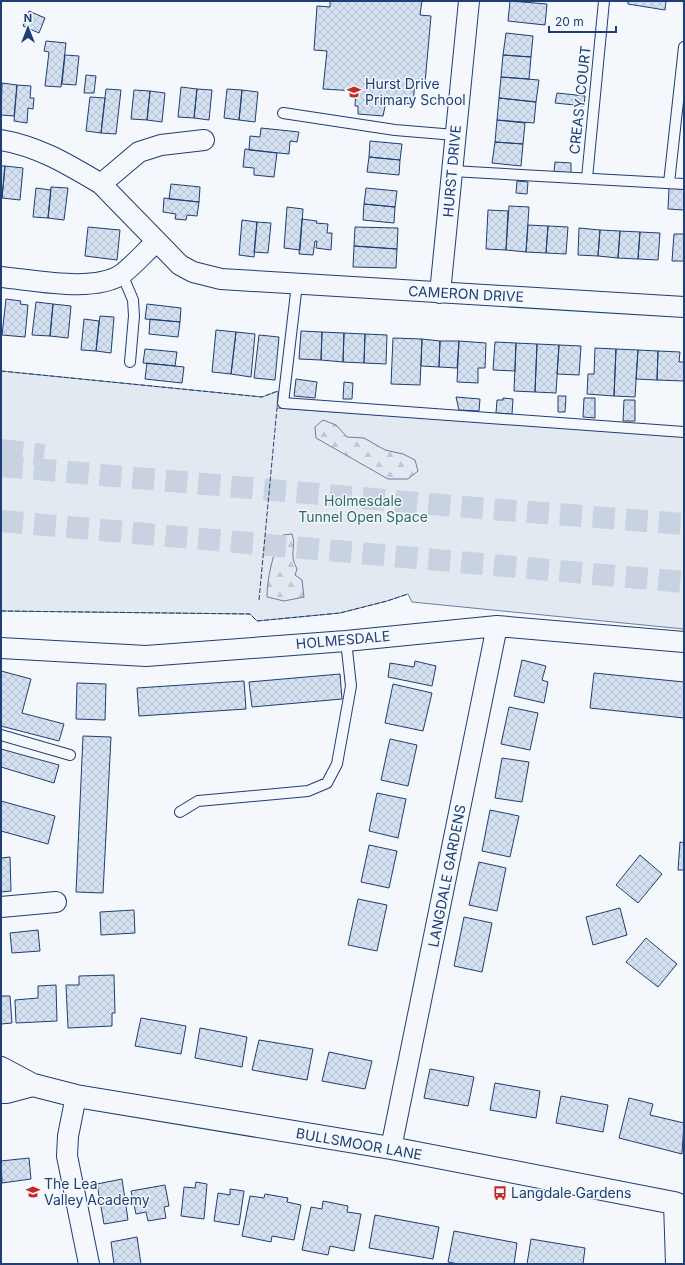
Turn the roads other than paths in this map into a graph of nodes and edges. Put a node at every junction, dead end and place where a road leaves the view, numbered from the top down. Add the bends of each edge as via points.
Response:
1 (469, 1) edge
2 (604, 1) edge
3 (684, 47) edge
4 (284, 113) dead end
5 (455, 134) junction
6 (1, 140) edge
7 (204, 140) dead end
8 (452, 171) junction
9 (587, 178) junction
10 (669, 183) junction
11 (101, 184) junction
12 (684, 184) edge
13 (156, 242) junction
14 (122, 274) junction
15 (1, 277) edge
16 (297, 284) junction
17 (440, 293) junction
18 (684, 307) edge
19 (130, 362) dead end
20 (684, 432) edge
21 (497, 626) junction
22 (346, 641) junction
23 (684, 642) edge
24 (1, 648) edge
25 (1, 735) edge
26 (70, 755) dead end
27 (180, 812) dead end
28 (56, 902) dead end
29 (1, 907) edge
30 (1, 1068) edge
31 (33, 1085) junction
32 (1, 1092) edge
33 (76, 1096) junction
34 (391, 1148) junction
35 (679, 1205) edge
36 (89, 1264) edge
37 (676, 1264) edge

1 - 5 street, HURST DRIVE
2 - 9 lane, CREASY COURT
3 - 10 lane
4 - 5 lane via 395,130
5 - 8 street, HURST DRIVE
6 - 11 street, CAMERON DRIVE via 54,156
7 - 11 street via 161,145 139,152
8 - 9 lane
8 - 17 street, HURST DRIVE
9 - 10 lane
10 - 12 lane
11 - 13 street, CAMERON DRIVE
13 - 14 street
13 - 16 street, CAMERON DRIVE via 180,265 193,272 221,279
14 - 15 street via 108,281 84,284
14 - 19 lane via 133,300
16 - 17 street, CAMERON DRIVE
16 - 20 lane via 283,403
17 - 18 street, CAMERON DRIVE
21 - 22 street, HOLMESDALE
21 - 23 street, HOLMESDALE
21 - 34 street, LANGDALE GARDENS
22 - 24 street, HOLMESDALE via 146,656
22 - 27 lane via 351,686 337,764 326,783 308,791 198,801
25 - 26 lane
28 - 29 street
30 - 31 main road, BULLSMOOR LANE
31 - 32 main road, BULLSMOOR LANE
31 - 33 main road, BULLSMOOR LANE
33 - 34 main road, BULLSMOOR LANE
33 - 36 street via 67,1156
34 - 35 main road, BULLSMOOR LANE
35 - 37 street

